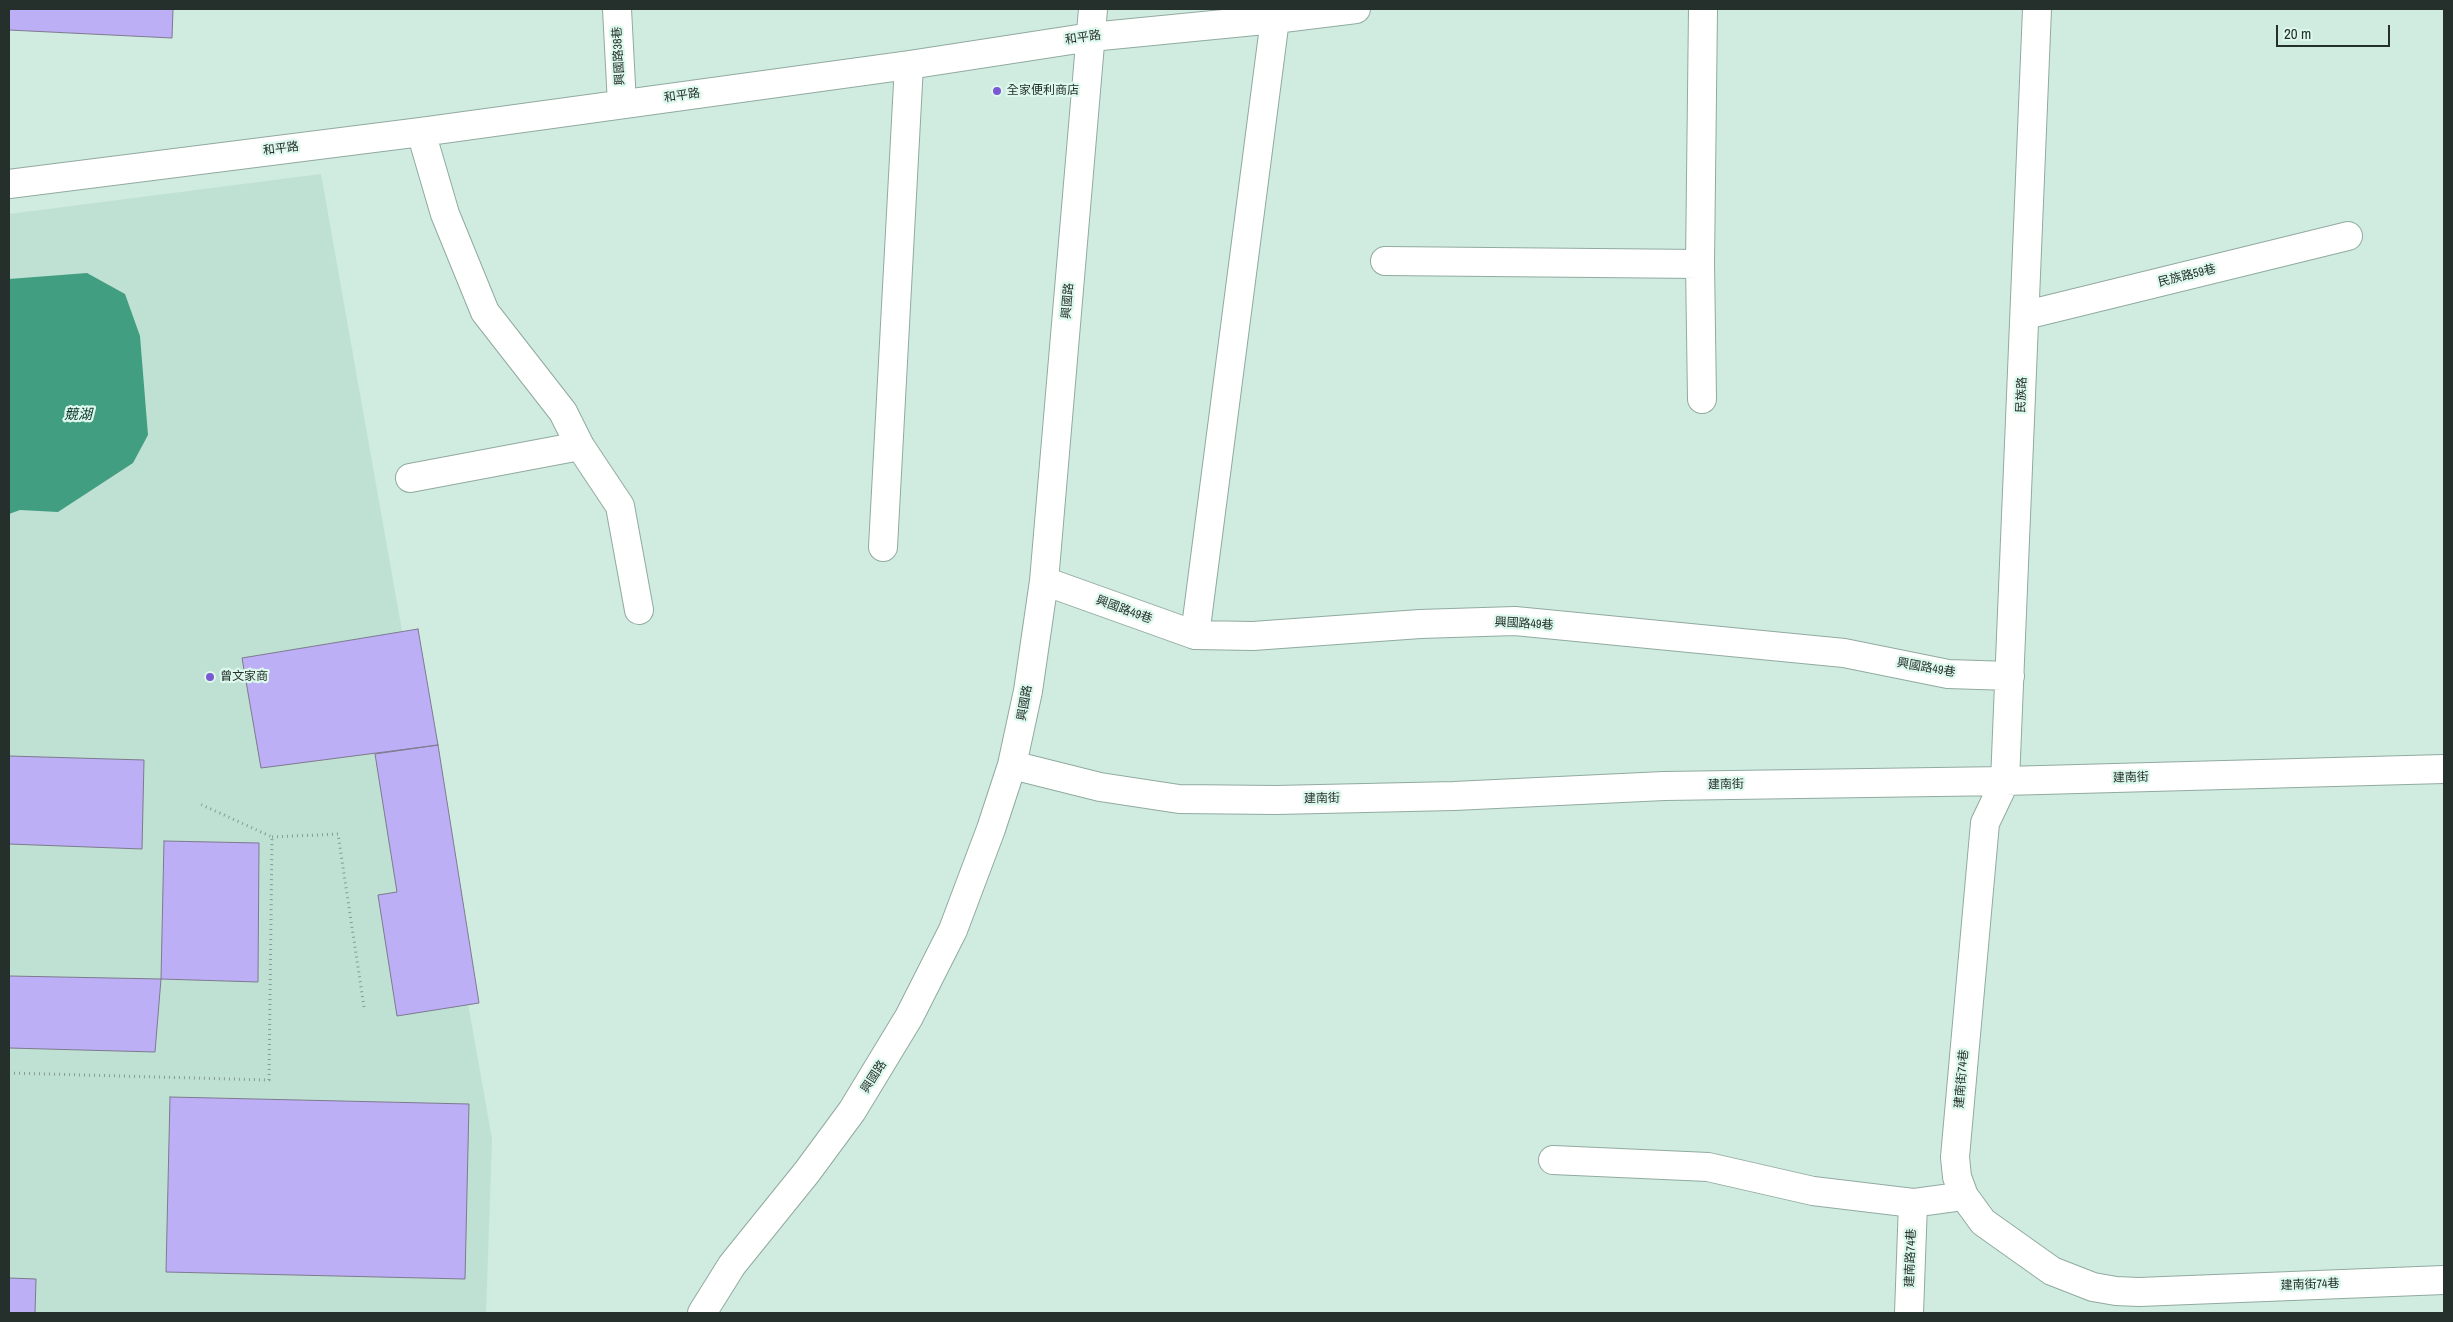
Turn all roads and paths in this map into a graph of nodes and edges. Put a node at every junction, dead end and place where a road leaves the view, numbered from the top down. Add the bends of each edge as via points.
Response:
1 (617, 9) edge
2 (1093, 9) edge
3 (1356, 9) edge
4 (1703, 9) edge
5 (2037, 9) edge
6 (1275, 19) junction
7 (1091, 37) junction
8 (909, 65) junction
9 (622, 104) junction
10 (421, 132) junction
11 (9, 184) edge
12 (2348, 236) dead end
13 (1385, 260) dead end
14 (1700, 264) junction
15 (2026, 315) junction
16 (1702, 399) dead end
17 (580, 446) junction
18 (410, 478) dead end
19 (883, 547) dead end
20 (1044, 581) junction
21 (639, 610) dead end
22 (1195, 636) junction
23 (2010, 676) junction
24 (1012, 765) junction
25 (2444, 769) edge
26 (2006, 781) junction
27 (200, 804) dead end
28 (272, 837) junction
29 (364, 1007) dead end
30 (9, 1073) edge
31 (1553, 1160) dead end
32 (1964, 1196) junction
33 (1913, 1203) junction
34 (2444, 1280) edge
35 (2116, 1302) edge
36 (702, 1313) edge
37 (1909, 1313) edge

1 - 9 street, 興國路38巷
2 - 7 street, 興國路
3 - 6 street, 和平路
4 - 14 street
5 - 15 street, 民族路
6 - 7 street, 和平路
6 - 22 street
7 - 8 street, 和平路
7 - 20 street, 興國路
8 - 9 street, 和平路
8 - 19 street
9 - 10 street, 和平路
10 - 11 street, 和平路
10 - 17 street via 445,214 485,312 563,412
12 - 15 street, 民族路59巷
13 - 14 street
14 - 16 street
15 - 23 street, 民族路
17 - 18 street
17 - 21 street via 620,506
20 - 22 street, 興國路49巷
20 - 24 street, 興國路 via 1028,691
22 - 23 street, 興國路49巷 via 1253,636 1515,621 1844,653 1948,674
23 - 26 street, 民族路
24 - 26 street, 建南街 via 1100,787 1180,799 1444,796 1664,786
24 - 36 street, 興國路 via 953,930 909,1017 852,1111 732,1265
25 - 26 street, 建南街
26 - 32 street, 建南街74巷 via 1985,823 1955,1157 1957,1177
27 - 28 path
28 - 29 path via 338,834
28 - 30 path via 269,1080
31 - 33 street via 1708,1167 1813,1191
32 - 33 street
32 - 35 street, 建南街74巷 via 1983,1222 2052,1271
33 - 37 street, 建南路74巷
34 - 35 street, 建南街74巷

